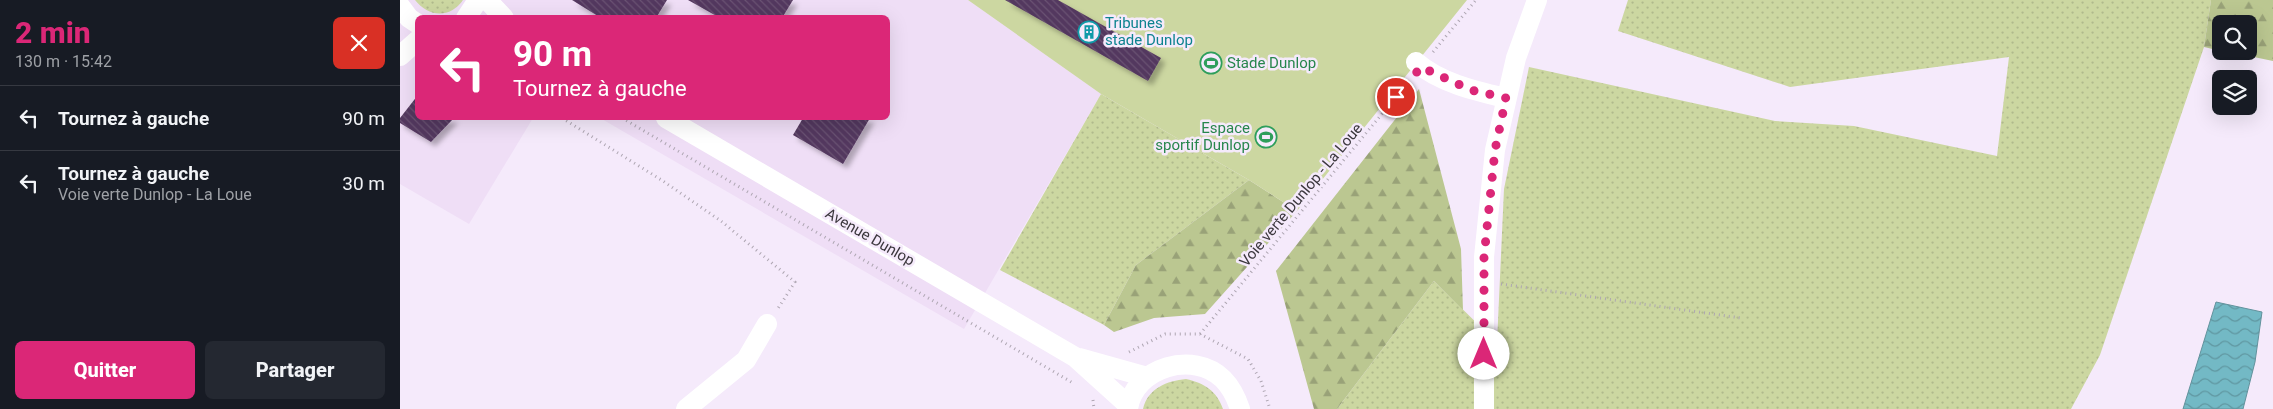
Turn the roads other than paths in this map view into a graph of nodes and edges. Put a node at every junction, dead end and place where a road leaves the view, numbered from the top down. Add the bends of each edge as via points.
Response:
1 (478, 0) edge
2 (487, 0) edge
3 (1538, 0) edge
4 (400, 11) edge
5 (468, 15) edge
6 (501, 15) edge
7 (415, 22) edge
8 (415, 43) edge
9 (400, 56) edge
10 (1419, 64) road end
11 (1506, 98) junction
12 (669, 120) edge
13 (767, 324) road end
14 (1074, 357) junction
15 (1147, 377) junction
16 (1128, 407) edge
17 (686, 409) edge
18 (1240, 409) edge
19 (1484, 409) edge

1 - 5 street
2 - 6 street
3 - 11 street via 1516,58
4 - 7 street
8 - 9 street
10 - 11 street via 1471,90
11 - 19 street via 1495,150 1484,257
12 - 14 street, Avenue Dunlop
13 - 17 street via 746,360
14 - 15 street, Avenue Dunlop
14 - 16 street, Avenue Dunlop
15 - 16 street via 1136,389
15 - 18 street via 1165,367 1185,364 1205,367 1222,378 1235,393

